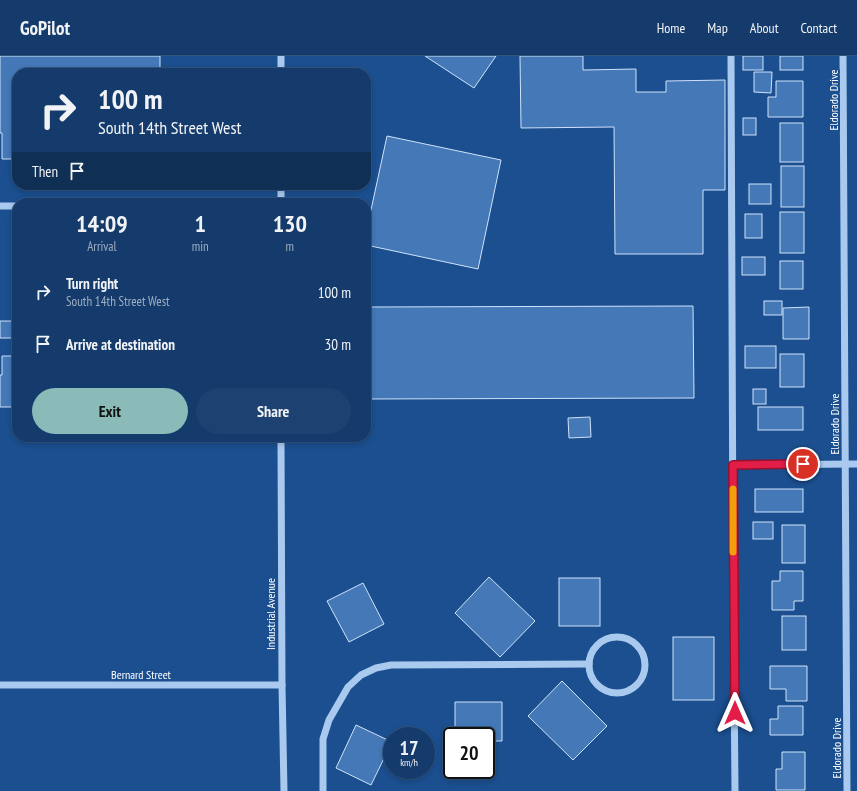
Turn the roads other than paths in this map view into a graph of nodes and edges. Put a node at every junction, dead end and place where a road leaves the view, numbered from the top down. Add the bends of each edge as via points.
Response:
1 (281, 56) edge
2 (731, 56) edge
3 (843, 56) edge
4 (281, 68) edge
5 (0, 206) edge
6 (12, 206) edge
7 (281, 442) edge
8 (845, 463) junction
9 (857, 464) edge
10 (733, 465) junction
11 (589, 664) junction
12 (0, 685) edge
13 (282, 685) junction
14 (284, 791) edge
15 (323, 791) edge
16 (736, 791) edge
17 (847, 791) edge

1 - 4 street
2 - 10 street
3 - 8 street, Eldorado Drive
5 - 6 street
7 - 13 street, Industrial Avenue
8 - 9 street
8 - 10 street
8 - 17 street, Eldorado Drive
10 - 16 street
11 - 11 street via 598,686 616,694 634,688 645,672 643,653 637,645 621,637 604,640 592,653
11 - 15 street via 391,665 361,675 348,687 329,720 323,739
12 - 13 street, Bernard Street
13 - 14 street, Industrial Avenue

